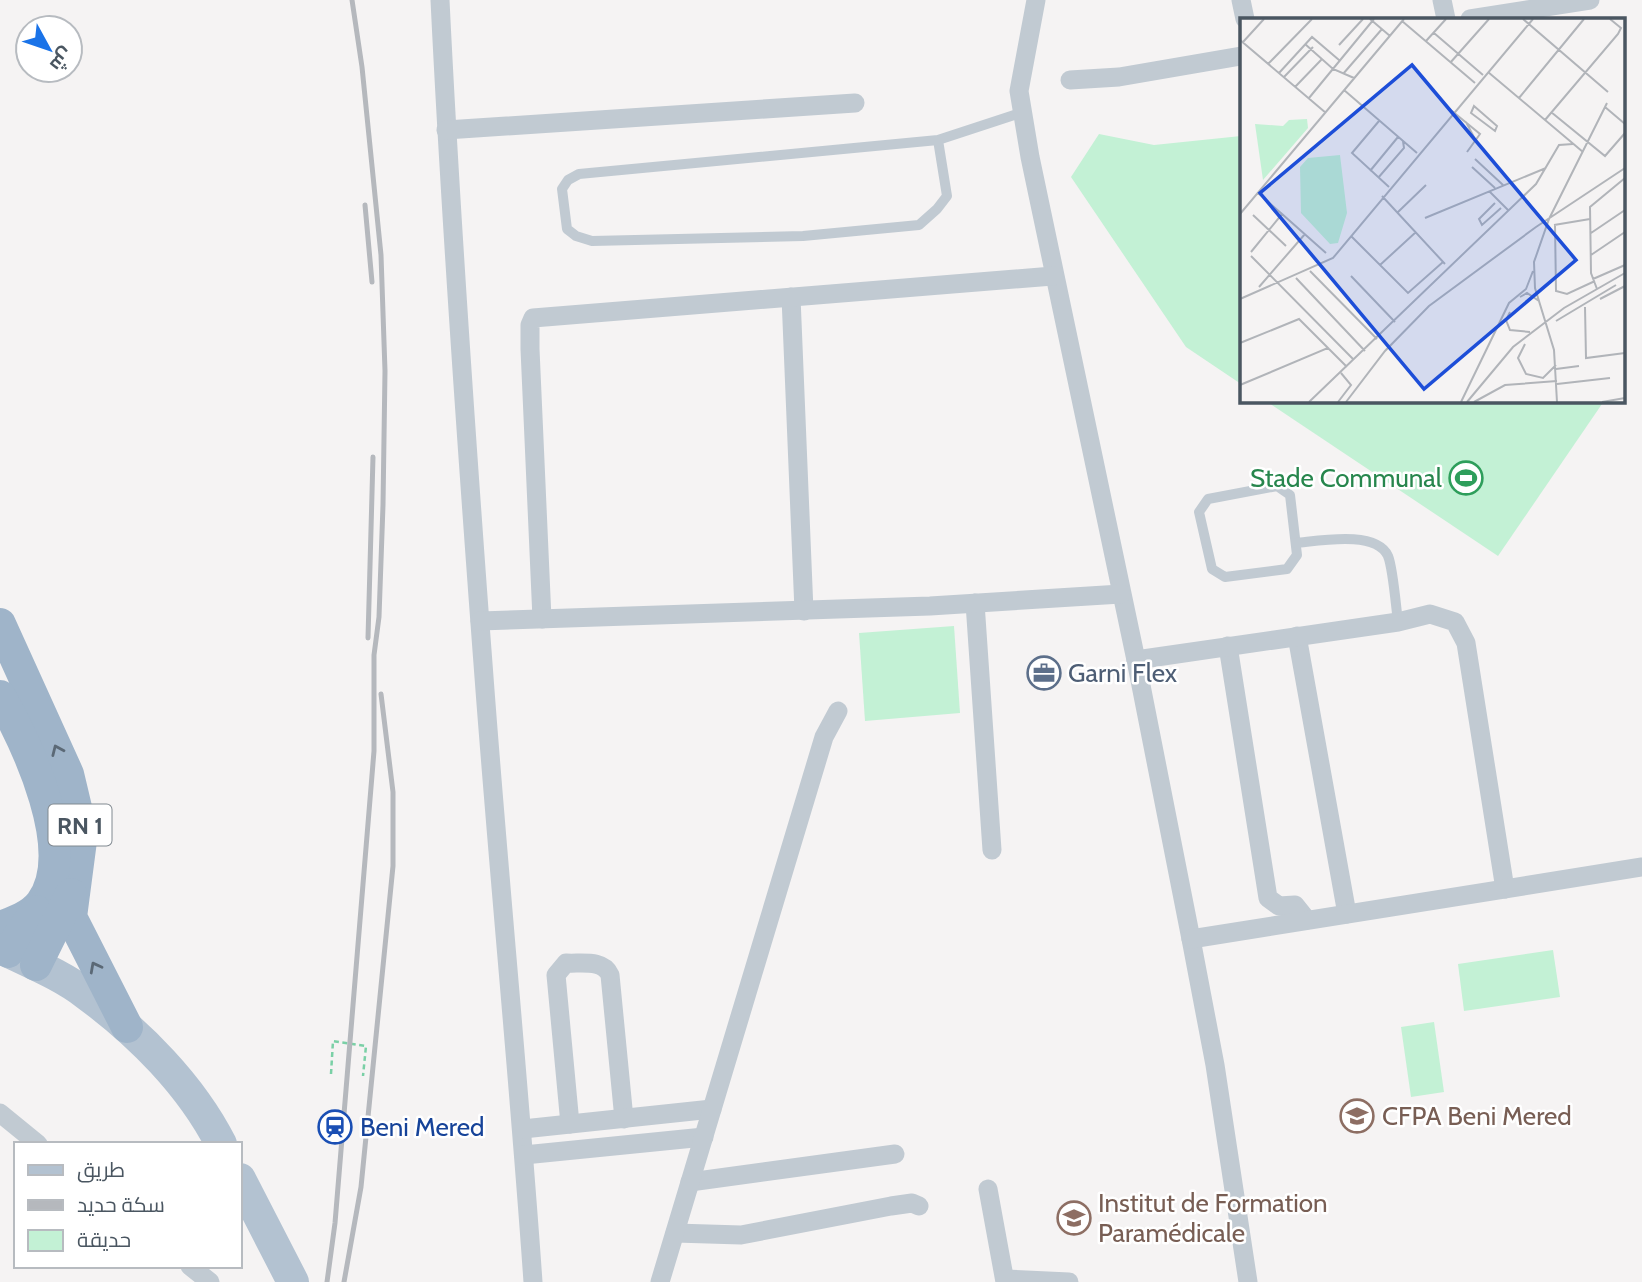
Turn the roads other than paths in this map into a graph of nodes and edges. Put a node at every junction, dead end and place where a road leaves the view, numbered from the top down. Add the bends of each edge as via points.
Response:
1 (440, 0) edge
2 (1036, 0) edge
3 (1241, 0) edge
4 (1442, 0) edge
5 (1590, 0) edge
6 (1245, 18) edge
7 (1446, 18) edge
8 (1476, 18) edge
9 (1240, 56) edge
10 (1070, 80) dead end
11 (855, 103) dead end
12 (1023, 112) junction
13 (446, 130) junction
14 (938, 139) junction
15 (1054, 276) junction
16 (792, 296) junction
17 (1296, 542) junction
18 (1121, 594) junction
19 (975, 603) junction
20 (804, 611) junction
21 (542, 620) junction
22 (480, 621) junction
23 (1398, 622) junction
24 (0, 624) edge
25 (1297, 636) junction
26 (1228, 646) junction
27 (1136, 660) junction
28 (0, 696) edge
29 (838, 711) dead end
30 (992, 850) dead end
31 (1642, 867) edge
32 (75, 886) junction
33 (1504, 889) junction
34 (1347, 914) junction
35 (1307, 920) junction
36 (1191, 939) junction
37 (11, 948) edge
38 (127, 1027) junction
39 (712, 1109) junction
40 (0, 1113) edge
41 (624, 1119) junction
42 (570, 1125) junction
43 (523, 1129) junction
44 (704, 1137) junction
45 (36, 1142) edge
46 (220, 1142) edge
47 (895, 1154) dead end
48 (524, 1155) junction
49 (690, 1182) junction
50 (242, 1183) edge
51 (988, 1189) dead end
52 (919, 1206) dead end
53 (675, 1233) junction
54 (192, 1268) edge
55 (1005, 1280) edge
56 (209, 1282) edge
57 (293, 1282) edge
58 (533, 1282) edge
59 (660, 1282) edge
60 (1069, 1282) edge
61 (1248, 1282) edge

1 - 13 street
2 - 12 street via 1019,91
3 - 6 street
4 - 7 street
5 - 8 street
9 - 10 street via 1119,77
11 - 13 street
12 - 14 lane
12 - 15 street
13 - 22 street
14 - 14 lane via 579,174 562,188 568,229 593,241 803,236 919,225 947,195
15 - 16 street
15 - 18 street
16 - 20 street
16 - 21 street via 533,318 530,349
17 - 17 lane via 1297,555 1287,569 1225,577 1212,569 1199,512 1208,499 1278,486 1290,495
17 - 23 lane via 1358,539 1377,543 1388,556
18 - 19 street
18 - 27 street
19 - 20 street
19 - 30 street
20 - 21 street
21 - 22 street
22 - 43 street
23 - 25 street
23 - 33 street via 1430,614 1455,622 1466,643
32 -> 24 highway, RN 1 via 82,833 68,774
25 - 26 street
25 - 34 street
26 - 27 street
26 - 35 street via 1268,898 1279,906 1295,905
27 - 36 street
28 - 37 highway via 47,803 54,841 52,879 40,904 18,921
29 - 39 street via 824,737
31 - 33 street
32 - 37 highway
38 -> 32 highway, RN 1 via 71,917
33 - 34 street
34 - 35 street
35 - 36 street
36 - 61 street
37 - 38 main road, RN 1 via 85,992
38 - 46 main road, RN 1 via 167,1068 211,1123
39 - 41 street
39 - 44 street
40 - 45 street
41 - 42 street
41 - 42 street via 610,975 601,965 566,963 556,975
42 - 43 street
43 - 48 street
44 - 48 street
44 - 49 street
47 - 49 street
48 - 58 street
49 - 53 street
50 - 57 main road
51 - 55 street
52 - 53 street via 891,1206 741,1235
53 - 59 street
54 - 56 street
55 - 60 street

